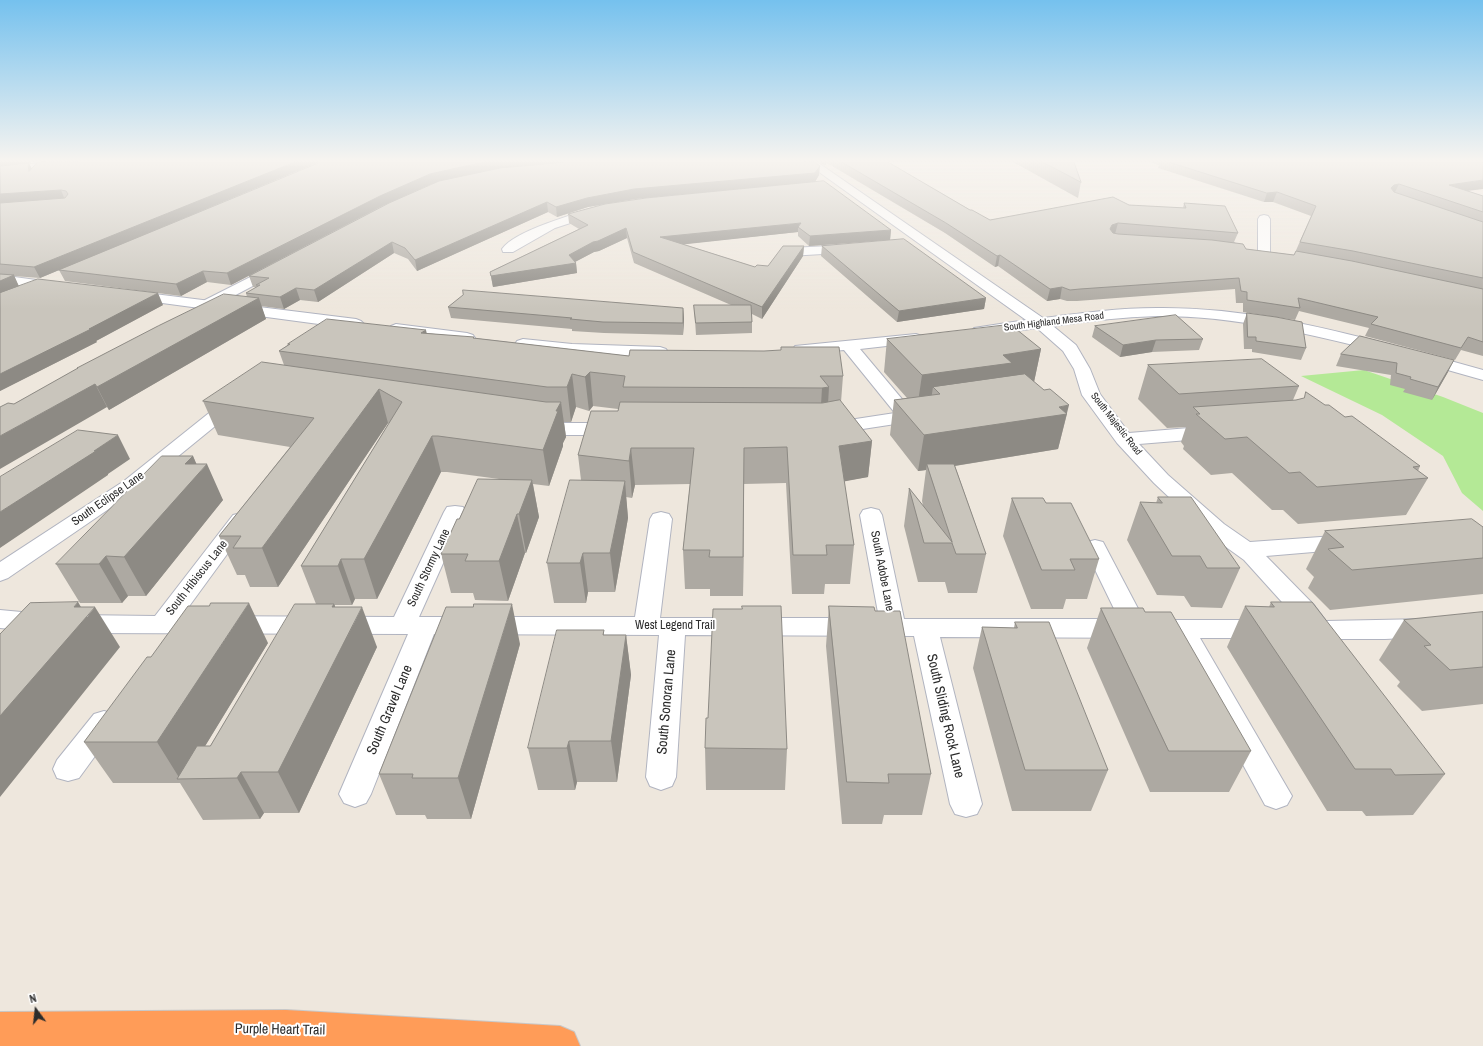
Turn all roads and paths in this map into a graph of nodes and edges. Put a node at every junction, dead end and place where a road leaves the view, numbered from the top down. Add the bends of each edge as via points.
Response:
1 (597, 211) edge
2 (879, 211) edge
3 (1264, 219) dead end
4 (923, 242) junction
5 (904, 244) edge
6 (865, 248) edge
7 (508, 249) dead end
8 (1249, 250) edge
9 (788, 252) edge
10 (1264, 252) junction
11 (1280, 255) edge
12 (290, 260) edge
13 (66, 274) edge
14 (0, 279) edge
15 (41, 285) junction
16 (72, 288) edge
17 (18, 294) edge
18 (118, 294) edge
19 (206, 305) junction
20 (180, 318) edge
21 (349, 323) junction
22 (1041, 324) junction
23 (964, 333) edge
24 (329, 336) edge
25 (933, 337) edge
26 (483, 340) edge
27 (506, 343) edge
28 (849, 346) junction
29 (790, 350) edge
30 (676, 352) edge
31 (1483, 375) edge
32 (249, 390) edge
33 (939, 412) edge
34 (908, 417) junction
35 (521, 425) edge
36 (631, 430) edge
37 (812, 430) edge
38 (1234, 431) edge
39 (1124, 439) junction
40 (256, 501) edge
41 (455, 512) dead end
42 (870, 515) dead end
43 (660, 519) dead end
44 (1370, 541) edge
45 (1095, 547) edge
46 (1244, 550) junction
47 (0, 573) edge
48 (0, 619) edge
49 (414, 625) junction
50 (646, 626) junction
51 (673, 626) junction
52 (1446, 626) edge
53 (893, 628) junction
54 (925, 628) junction
55 (1136, 629) junction
56 (1182, 629) junction
57 (1318, 630) junction
58 (166, 632) junction
59 (121, 699) edge
60 (68, 769) dead end
61 (661, 777) dead end
62 (355, 794) dead end
63 (1276, 796) dead end
64 (966, 804) dead end
65 (0, 1031) edge
66 (560, 1046) edge

1 - 7 street via 550,225
2 - 4 street, South Majestic Road
3 - 10 street
4 - 5 street
4 - 22 street, South Majestic Road
6 - 9 street
8 - 10 street
10 - 11 street
12 - 19 street
13 - 15 street
14 - 15 street
15 - 16 street
15 - 17 street
18 - 19 street
19 - 20 street
19 - 21 street
21 - 24 street
21 - 26 street
22 - 23 street, South Highland Mesa Road
22 - 31 street, South Highland Mesa Road via 1136,313 1209,314 1334,334
22 - 39 street, South Majestic Road via 1070,348 1082,369 1091,395
25 - 28 street
27 - 30 street via 579,349
28 - 29 street
28 - 34 street
32 - 47 street, South Eclipse Lane via 131,485
33 - 34 street
34 - 37 street
35 - 36 street via 552,429
38 - 39 street
39 - 46 street, South Majestic Road via 1167,484
40 - 58 street, South Hibiscus Lane
41 - 49 street, South Stormy Lane
42 - 53 street, South Adobe Lane
43 - 50 street
44 - 46 street
45 - 55 street
46 - 57 street, South Majestic Road via 1252,555 1305,611
48 - 58 street, West Legend Trail
49 - 50 street, West Legend Trail
49 - 58 street, West Legend Trail
49 - 62 street, South Gravel Lane
50 - 51 street, West Legend Trail
51 - 53 street, West Legend Trail
51 - 61 street, South Sonoran Lane
52 - 57 street, West Legend Trail via 1385,630
53 - 54 street, West Legend Trail
54 - 55 street, West Legend Trail
54 - 64 street, South Sliding Rock Lane
55 - 56 street, West Legend Trail
56 - 57 street, West Legend Trail
56 - 63 street
59 - 60 street
65 - 66 highway, Purple Heart Trail via 286,1029

